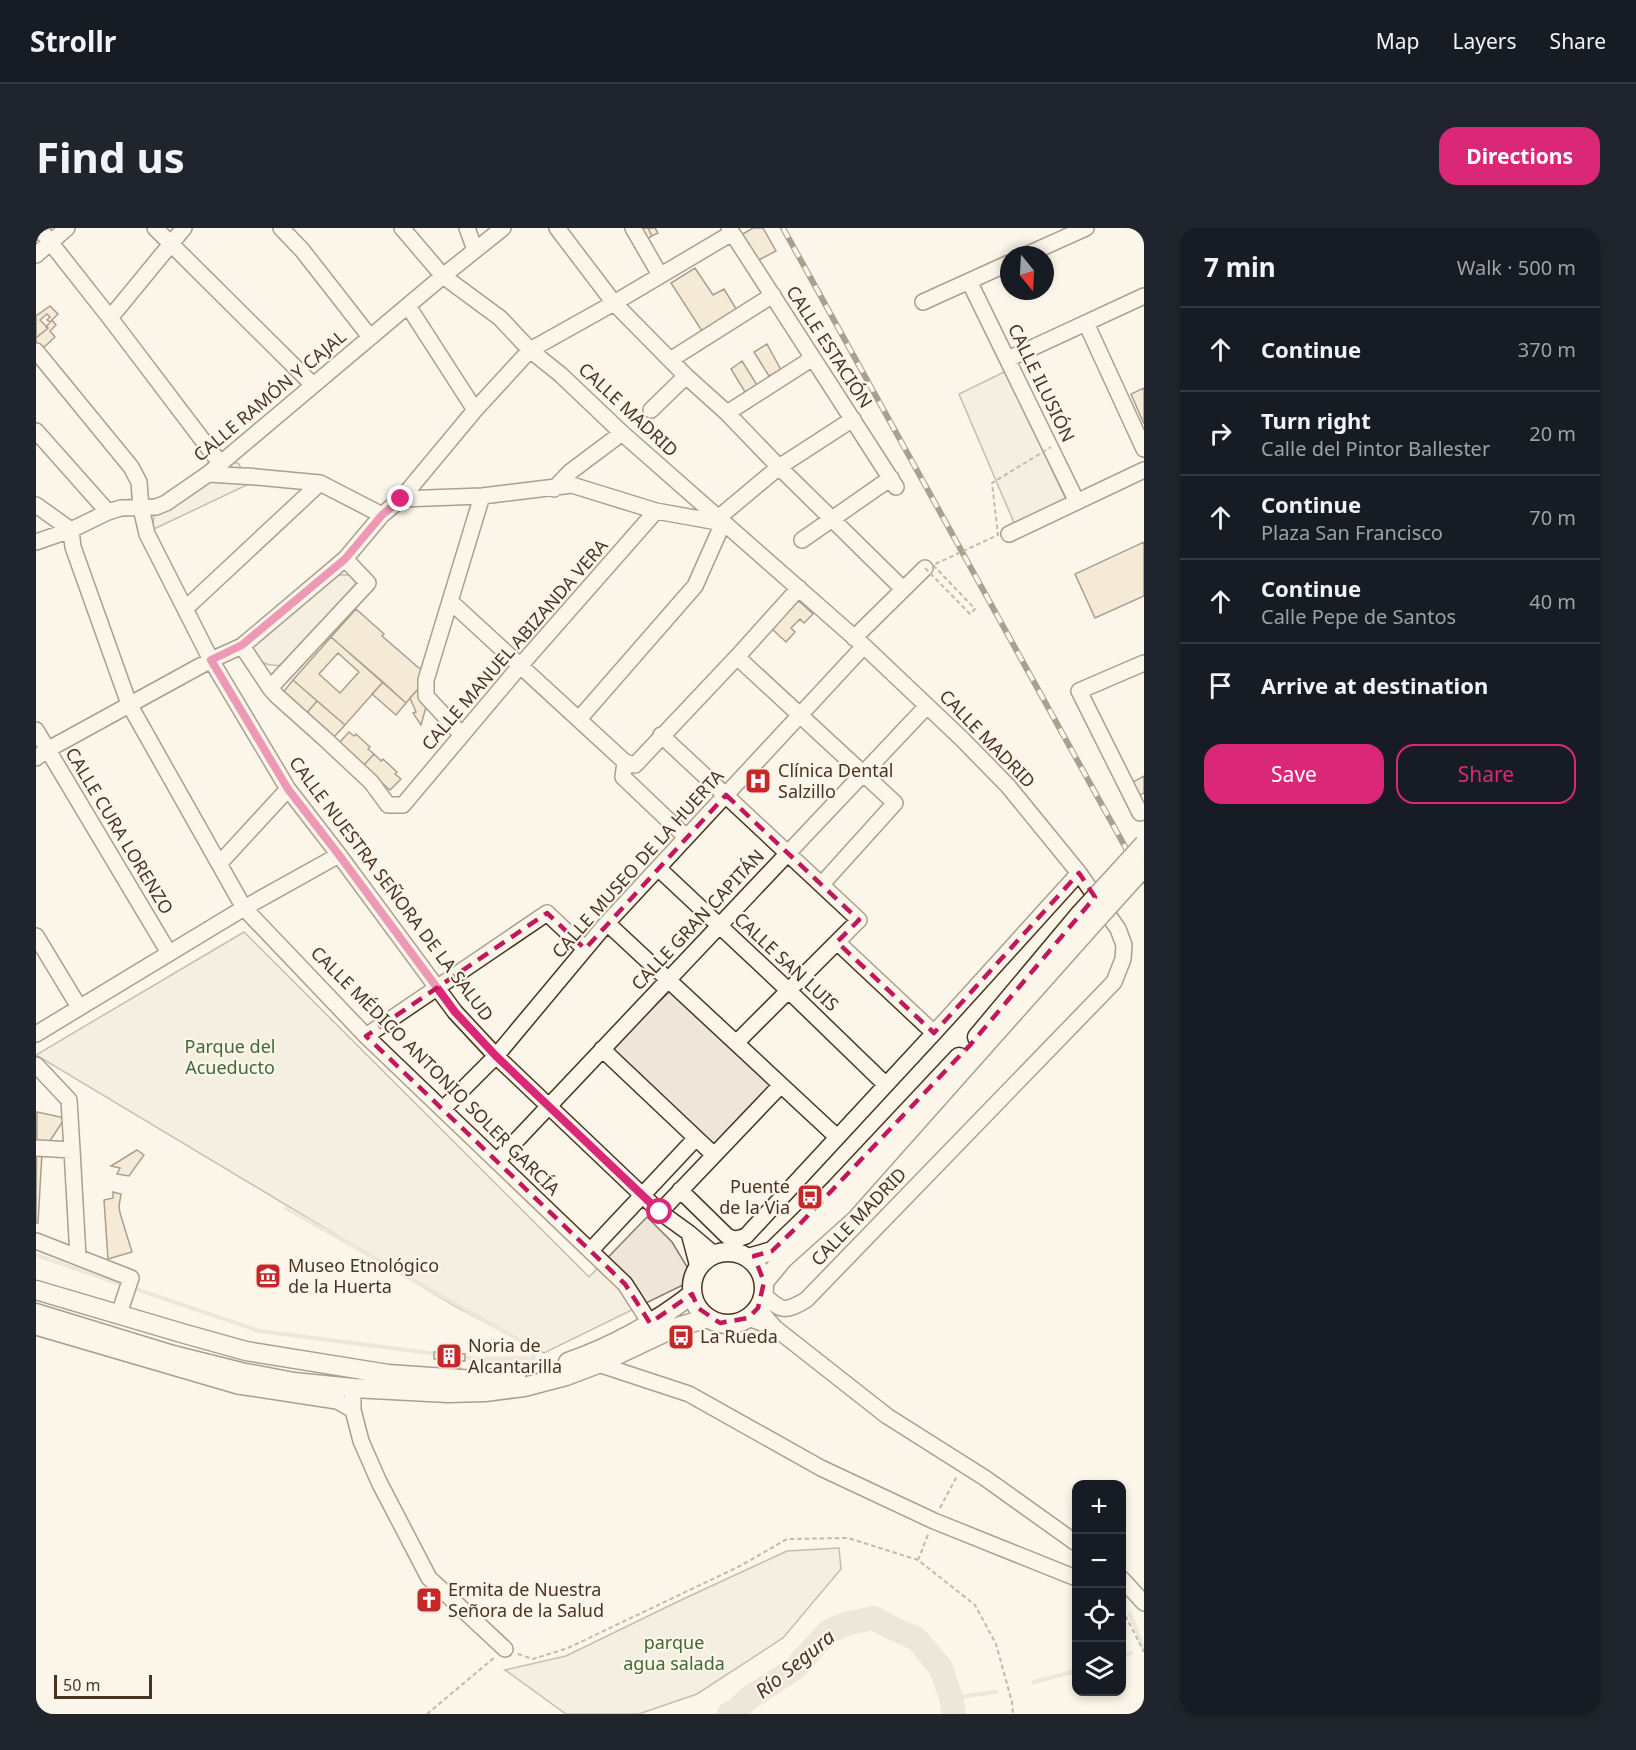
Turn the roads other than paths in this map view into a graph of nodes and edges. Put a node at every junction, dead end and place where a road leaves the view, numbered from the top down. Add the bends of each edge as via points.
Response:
1 (39, 228) edge
2 (67, 228) edge
3 (155, 228) edge
4 (184, 228) edge
5 (281, 228) edge
6 (402, 228) edge
7 (467, 228) edge
8 (503, 228) edge
9 (557, 228) edge
10 (633, 228) edge
11 (1086, 228) edge
12 (730, 230) edge
13 (50, 242) junction
14 (171, 243) junction
15 (1046, 246) edge
16 (475, 250) junction
17 (36, 255) edge
18 (1000, 267) edge
19 (660, 275) junction
20 (443, 276) junction
21 (969, 281) junction
22 (773, 295) junction
23 (1144, 296) edge
24 (923, 302) dead end
25 (614, 303) junction
26 (408, 306) junction
27 (110, 318) junction
28 (1086, 323) junction
29 (370, 337) junction
30 (530, 350) junction
31 (36, 351) edge
32 (813, 358) junction
33 (1008, 359) junction
34 (670, 360) junction
35 (686, 376) junction
36 (313, 385) junction
37 (475, 410) junction
38 (651, 410) dead end
39 (727, 413) junction
40 (852, 419) junction
41 (36, 431) edge
42 (622, 433) junction
43 (1144, 449) edge
44 (220, 463) junction
45 (779, 467) junction
46 (1144, 470) edge
47 (208, 474) junction
48 (320, 483) junction
49 (554, 489) junction
50 (482, 496) junction
51 (401, 499) junction
52 (1077, 502) junction
53 (36, 505) edge
54 (141, 508) junction
55 (656, 511) junction
56 (108, 512) junction
57 (382, 515) junction
58 (832, 519) junction
59 (721, 521) junction
60 (71, 530) junction
61 (1009, 534) dead end
62 (802, 540) dead end
63 (36, 542) edge
64 (345, 559) junction
65 (925, 568) road end
66 (799, 588) junction
67 (903, 589) junction
68 (451, 602) junction
69 (185, 609) junction
70 (859, 642) junction
71 (242, 645) junction
72 (737, 657) junction
73 (211, 660) junction
74 (1144, 663) edge
75 (520, 666) junction
76 (270, 688) junction
77 (129, 704) junction
78 (927, 706) junction
79 (800, 715) junction
80 (579, 719) junction
81 (36, 730) edge
82 (462, 735) junction
83 (662, 735) junction
84 (42, 754) edge
85 (630, 763) junction
86 (863, 774) junction
87 (288, 789) junction
88 (726, 795) junction
89 (1140, 813) dead end
90 (686, 837) junction
91 (1144, 844) edge
92 (788, 853) junction
93 (339, 855) junction
94 (219, 864) junction
95 (1144, 867) edge
96 (658, 868) junction
97 (1079, 873) junction
98 (822, 884) junction
99 (244, 908) junction
100 (1085, 920) junction
101 (607, 923) junction
102 (719, 926) junction
103 (36, 936) edge
104 (837, 942) junction
105 (585, 949) junction
106 (169, 953) junction
107 (668, 980) junction
108 (437, 988) junction
109 (789, 991) junction
110 (79, 1007) junction
111 (36, 1034) edge
112 (934, 1034) junction
113 (366, 1036) junction
114 (736, 1043) junction
115 (602, 1049) junction
116 (496, 1056) junction
117 (36, 1065) edge
118 (886, 1084) junction
119 (781, 1085) junction
120 (548, 1106) junction
121 (443, 1109) junction
122 (837, 1137) junction
123 (696, 1138) junction
124 (36, 1148) edge
125 (72, 1150) junction
126 (714, 1155) junction
127 (496, 1161) junction
128 (680, 1190) junction
129 (643, 1195) junction
130 (660, 1212) junction
131 (689, 1233) junction
132 (36, 1241) edge
133 (591, 1250) junction
134 (715, 1255) junction
135 (78, 1257) junction
136 (748, 1258) junction
137 (698, 1268) junction
138 (36, 1290) edge
139 (692, 1294) junction
140 (758, 1301) junction
141 (36, 1313) edge
142 (119, 1314) junction
143 (708, 1318) junction
144 (650, 1323) junction
145 (36, 1327) edge
146 (598, 1364) junction
147 (353, 1388) junction
148 (353, 1410) junction
149 (1072, 1540) edge
150 (1072, 1576) edge
151 (1126, 1585) edge
152 (1144, 1603) edge
153 (505, 1649) road end

1 - 13 street
2 - 13 street
3 - 14 street
4 - 14 street
5 - 29 street
6 - 20 street, CALLE MADRID
7 - 16 street
8 - 16 street, CALLE RAMÓN Y CAJAL
9 - 25 street
10 - 19 street
11 - 15 street
12 - 19 street
12 - 22 street, CALLE ESTACIÓN
13 - 17 street
13 - 27 street
14 - 27 street
14 - 36 street
16 - 20 street, CALLE RAMÓN Y CAJAL
18 - 21 street
19 - 25 street
20 - 26 street, CALLE RAMÓN Y CAJAL
20 - 30 street, CALLE MADRID via 500,318
21 - 24 street
21 - 33 street, CALLE ILUSIÓN
22 - 32 street, CALLE ESTACIÓN
22 - 34 street
23 - 28 street
25 - 30 street
25 - 34 street
26 - 29 street, CALLE RAMÓN Y CAJAL
26 - 37 street
27 - 44 street
28 - 33 street
28 - 43 street
29 - 36 street, CALLE RAMÓN Y CAJAL
30 - 37 street
30 - 42 street, CALLE MADRID
31 - 54 street, CALLE NUESTRA SEÑORA DE LA SALUD via 131,466 139,482
32 - 39 street
32 - 40 street, CALLE ESTACIÓN
33 - 52 street, CALLE ILUSIÓN
34 - 35 street
35 - 38 street
35 - 39 street
36 - 44 street, CALLE RAMÓN Y CAJAL
37 - 51 street
39 - 45 street
40 - 45 street
40 - 58 street, CALLE ESTACIÓN via 894,483
41 - 56 street
42 - 49 street
42 - 59 street, CALLE MADRID
44 - 47 street, CALLE RAMÓN Y CAJAL
45 - 58 street
45 - 59 street
46 - 52 street
47 - 48 street
47 - 54 street, CALLE RAMÓN Y CAJAL via 166,503
48 - 57 street
48 - 69 street
49 - 50 street
49 - 55 street via 572,486
50 - 51 street
50 - 68 street
51 - 57 street
52 - 61 street
53 - 60 street
54 - 56 street, CALLE RAMÓN Y CAJAL
54 - 69 street, CALLE NUESTRA SEÑORA DE LA SALUD via 147,534
55 - 59 street
55 - 75 street, CALLE MANUEL ABIZANDA VERA
56 - 60 street, CALLE RAMÓN Y CAJAL
57 - 64 street
58 - 62 street
58 - 67 street
59 - 66 street, CALLE MADRID
59 - 80 street via 695,586
60 - 63 street, CALLE RAMÓN Y CAJAL
60 - 77 street, CALLE MÉDICO ANTONIO SOLER GARCÍA via 73,547
64 - 71 street
64 - 76 street via 368,583
65 - 67 street, CALLE MUSEO DE LA HUERTA
66 - 70 street, CALLE MADRID
66 - 72 street
67 - 70 street, CALLE MUSEO DE LA HUERTA
68 - 75 street
68 - 82 street via 426,680 426,696
69 - 73 street, CALLE NUESTRA SEÑORA DE LA SALUD
70 - 78 street, CALLE MADRID
70 - 79 street, CALLE MUSEO DE LA HUERTA
71 - 73 street
71 - 76 street
72 - 79 street
72 - 83 street
73 - 77 street
73 - 87 street, CALLE NUESTRA SEÑORA DE LA SALUD
74 - 89 street via 1079,691
75 - 80 street
75 - 82 street, CALLE MANUEL ABIZANDA VERA
76 - 82 street, CALLE MANUEL ABIZANDA VERA via 396,805
77 - 84 street
77 - 94 street, CALLE MÉDICO ANTONIO SOLER GARCÍA
78 - 86 street, CALLE GRAN CAPITÁN
78 - 97 street, CALLE MADRID via 1008,786
79 - 86 street
79 - 88 street, CALLE MUSEO DE LA HUERTA
80 - 85 street
81 - 84 street, CALLE CURA LORENZO
83 - 85 street
83 - 88 street
84 - 106 street, CALLE CURA LORENZO
85 - 90 street via 623,777
86 - 92 street, CALLE GRAN CAPITÁN
86 - 98 street via 895,804
87 - 93 street, CALLE NUESTRA SEÑORA DE LA SALUD
87 - 94 street
88 - 90 street, CALLE MUSEO DE LA HUERTA
88 - 92 street
90 - 96 street, CALLE MUSEO DE LA HUERTA
91 - 100 main road, bridge
92 - 98 street
92 - 102 street, CALLE GRAN CAPITÁN
93 - 99 street
93 - 108 street, CALLE NUESTRA SEÑORA DE LA SALUD
94 - 99 street, CALLE MÉDICO ANTONIO SOLER GARCÍA
95 - 100 main road, bridge
96 - 101 street, CALLE MUSEO DE LA HUERTA
96 - 102 street, CALLE SAN LUIS
97 - 112 street
97 - 140 street, CALLE MADRID via 1118,929 1124,945 1123,959 1113,982 806,1300 788,1309
98 - 104 street via 859,920
99 - 106 street
99 - 113 street, CALLE MÉDICO ANTONIO SOLER GARCÍA
100 - 136 main road via 836,1188 772,1251
100 - 140 main road via 842,1206 783,1259
101 - 105 street, CALLE MUSEO DE LA HUERTA
101 - 107 street
102 - 107 street, CALLE GRAN CAPITÁN
102 - 109 street, CALLE SAN LUIS
103 - 110 street
104 - 109 street
104 - 112 street
105 - 108 street via 547,913
105 - 116 street, CALLE MUSEO DE LA HUERTA
106 - 110 street
107 - 114 street
107 - 115 street, CALLE GRAN CAPITÁN
108 - 113 street
108 - 116 street, CALLE NUESTRA SEÑORA DE LA SALUD
109 - 114 street
109 - 118 street, CALLE SAN LUIS
110 - 111 street
112 - 118 street
113 - 121 street, CALLE MÉDICO ANTONIO SOLER GARCÍA
114 - 119 street
115 - 120 street, CALLE GRAN CAPITÁN
115 - 123 street
116 - 120 street, CALLE NUESTRA SEÑORA DE LA SALUD
116 - 121 street, CALLE MUSEO DE LA HUERTA
117 - 125 street via 69,1100
118 - 122 street
119 - 122 street
119 - 126 street
120 - 127 street, CALLE GRAN CAPITÁN
120 - 129 street, CALLE NUESTRA SEÑORA DE LA SALUD
121 - 127 street, CALLE MÉDICO ANTONIO SOLER GARCÍA
122 - 128 street via 752,1230 739,1239 727,1236
123 - 126 street
123 - 129 street
124 - 125 street
125 - 135 street
126 - 128 street
127 - 133 street, CALLE MÉDICO ANTONIO SOLER GARCÍA
128 - 130 street
129 - 130 street, CALLE NUESTRA SEÑORA DE LA SALUD
129 - 133 street
130 - 131 street, CALLE NUESTRA SEÑORA DE LA SALUD
131 - 134 street, CALLE NUESTRA SEÑORA DE LA SALUD
131 - 137 street
132 - 135 street
133 - 144 street, CALLE MÉDICO ANTONIO SOLER GARCÍA via 625,1284
134 - 136 main road via 735,1252
134 - 137 main road
135 - 142 street via 131,1278
136 - 140 main road via 758,1268
137 - 139 main road
138 - 142 main road
139 - 143 main road
139 - 144 main road
140 - 143 main road via 735,1323
140 - 149 street via 775,1328 887,1416
141 - 147 main road via 241,1372
142 - 144 main road via 246,1351 388,1374 476,1380 554,1367 623,1339
143 - 146 main road via 674,1328
145 - 148 street via 238,1386 337,1401
146 - 147 main road via 524,1387 485,1392
146 - 150 street via 689,1394 821,1468 934,1521
147 - 148 street
148 - 153 street via 361,1441 379,1482 429,1578
151 - 152 street

